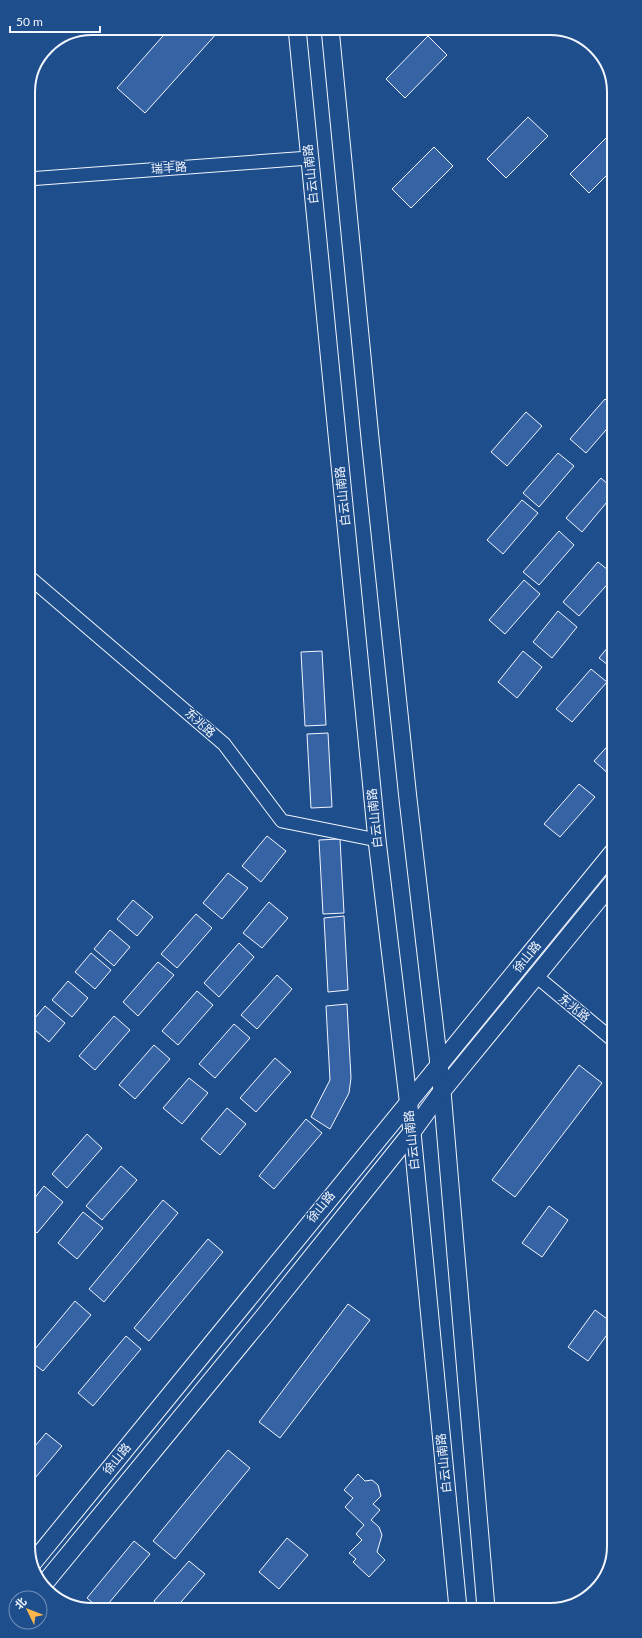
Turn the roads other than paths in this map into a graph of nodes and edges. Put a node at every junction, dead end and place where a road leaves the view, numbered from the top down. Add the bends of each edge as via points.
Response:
1 (298, 35) edge
2 (331, 35) edge
3 (309, 158) junction
4 (35, 178) edge
5 (35, 582) edge
6 (377, 840) junction
7 (607, 859) edge
8 (607, 889) edge
9 (536, 976) junction
10 (607, 1035) edge
11 (439, 1064) junction
12 (442, 1091) junction
13 (408, 1101) junction
14 (412, 1132) junction
15 (36, 1558) edge
16 (47, 1581) edge
17 (458, 1603) edge
18 (486, 1603) edge

1 - 3 main road, 白云山南路
2 - 11 main road via 377,506
3 - 4 street, 瑞丰路
3 - 6 main road, 白云山南路
5 - 6 street, 东兆路 via 224,744 282,821
6 - 13 main road, 白云山南路
7 - 11 main road, 徐山路
8 - 9 main road, 徐山路
9 - 10 street, 东兆路
9 - 12 main road, 徐山路
11 - 12 main road
11 - 13 main road, 徐山路
12 - 14 main road, 徐山路
12 - 18 main road
13 - 14 main road, 白云山南路
13 - 15 main road, 徐山路
14 - 16 main road, 徐山路
14 - 17 main road, 白云山南路

